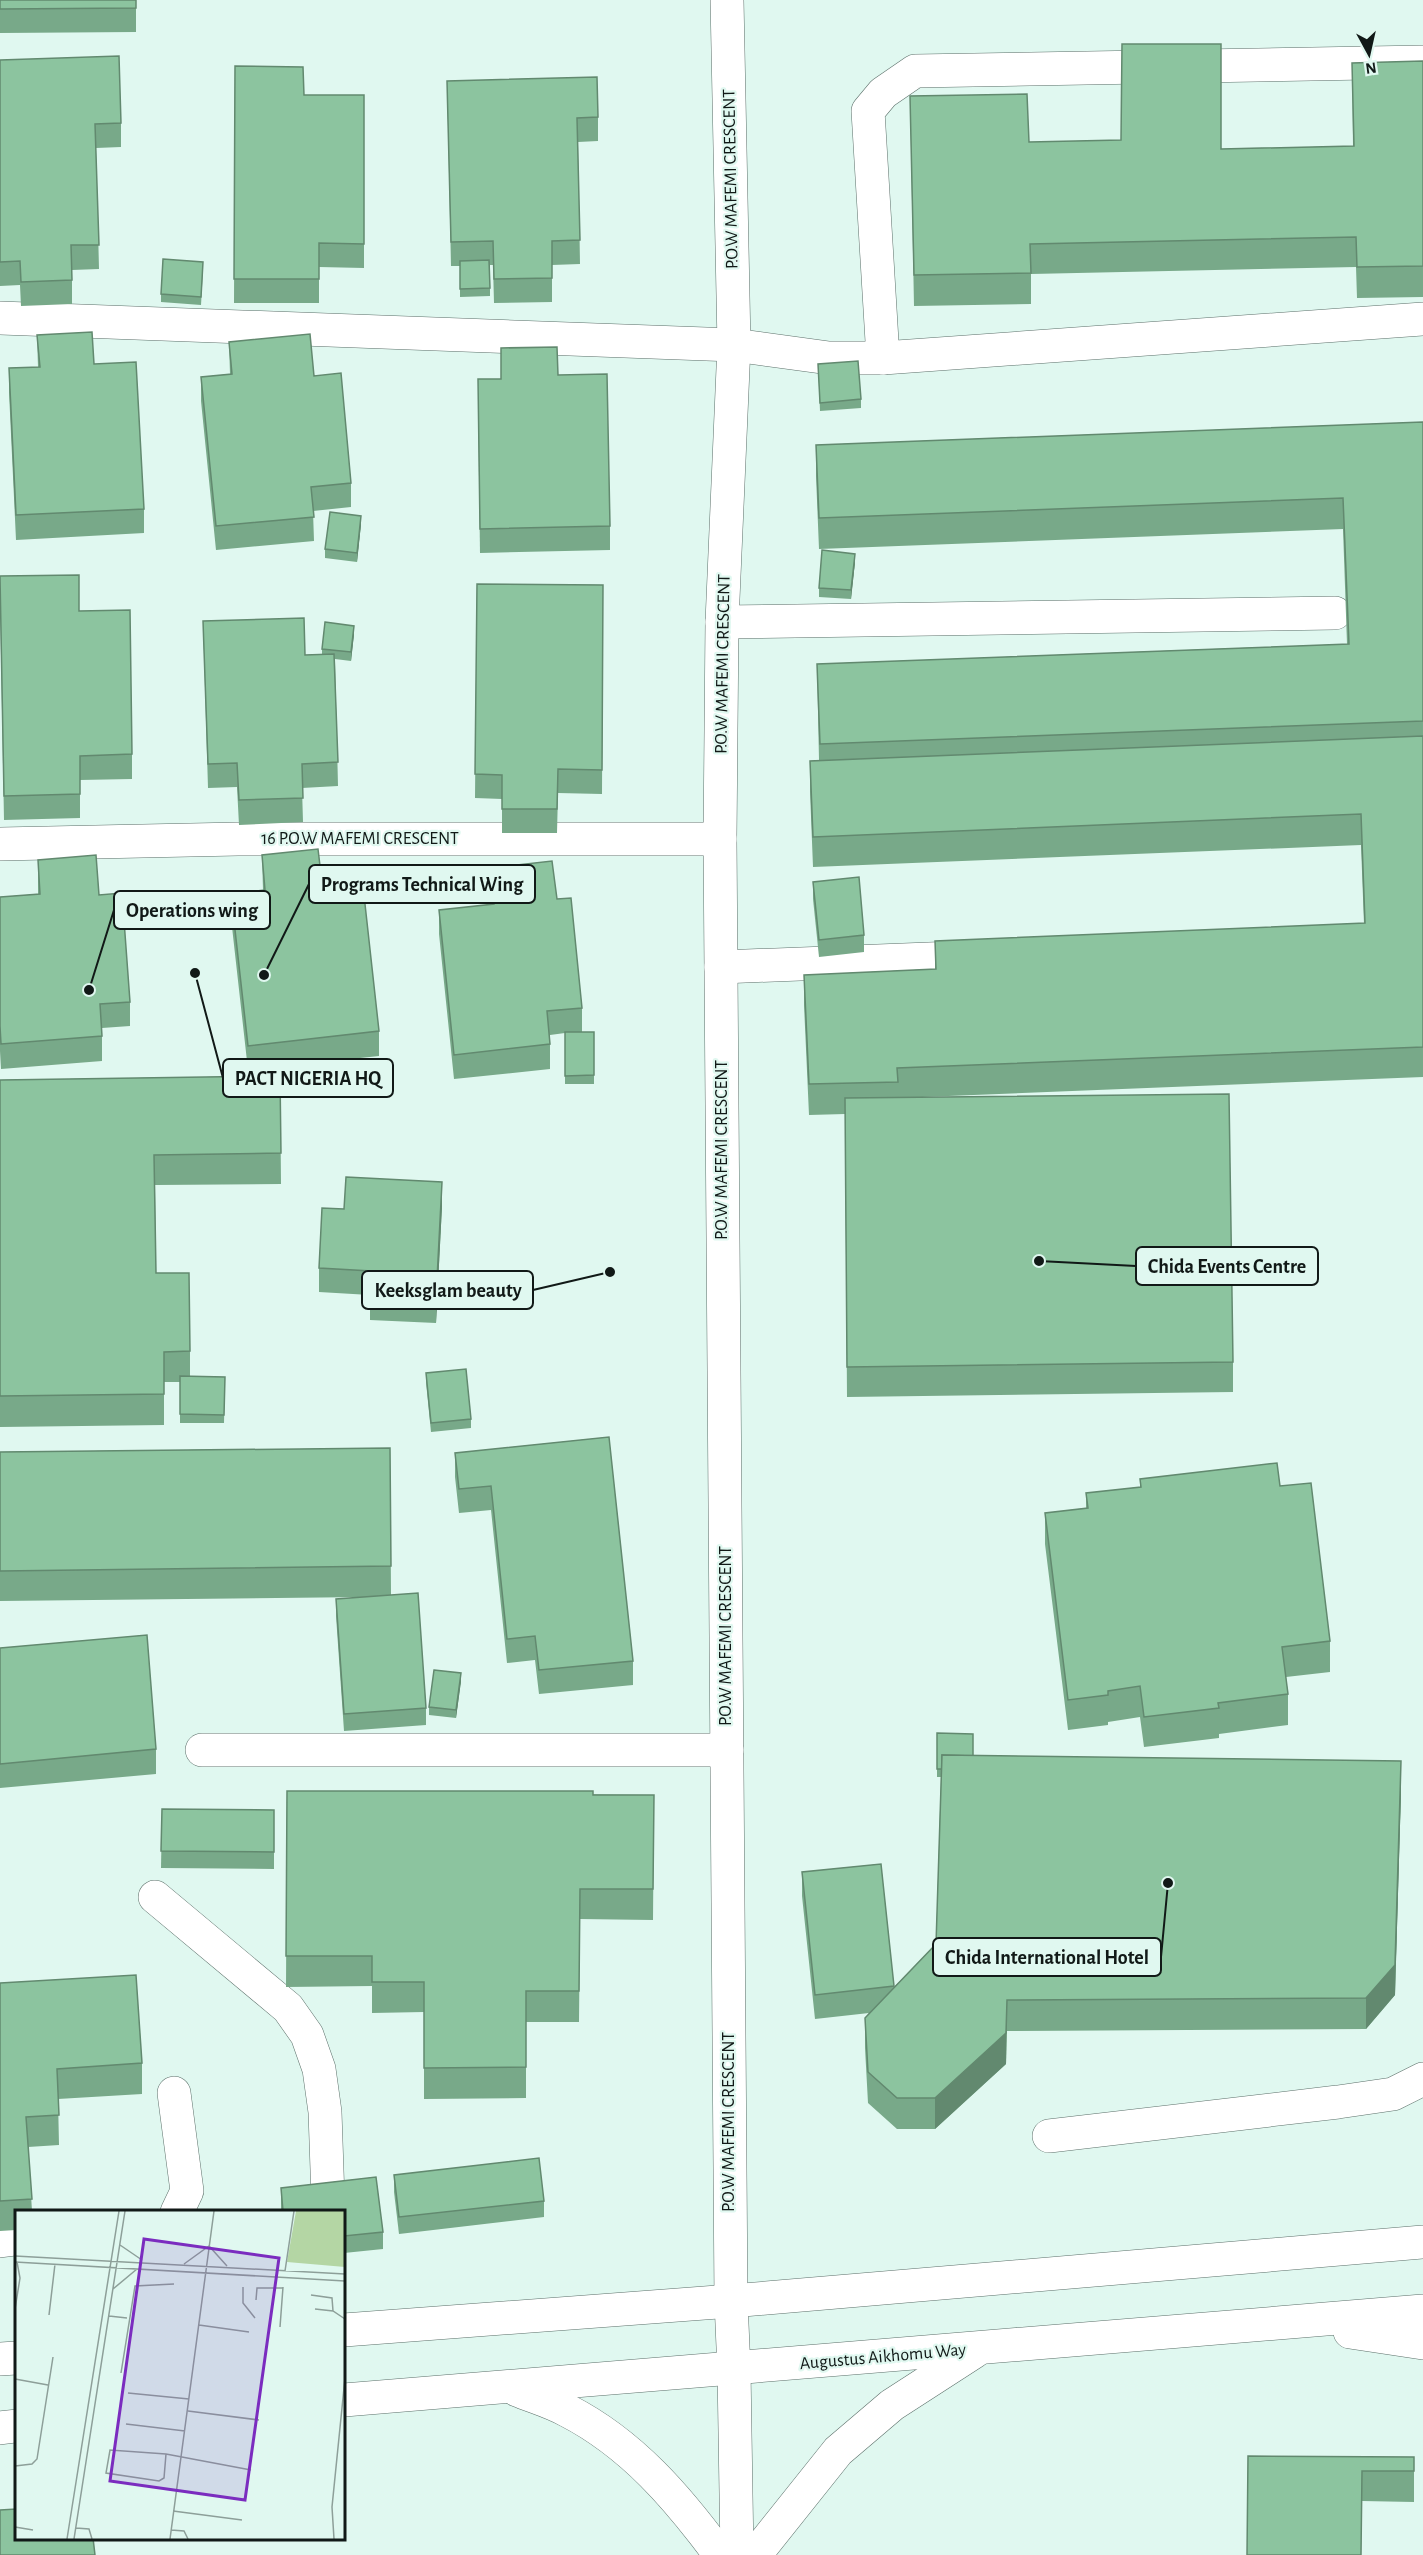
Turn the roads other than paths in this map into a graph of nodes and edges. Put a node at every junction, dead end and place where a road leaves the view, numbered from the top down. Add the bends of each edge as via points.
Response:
1 (727, 0) edge
2 (1423, 62) edge
3 (0, 318) edge
4 (1423, 319) edge
5 (734, 345) junction
6 (883, 358) junction
7 (1335, 613) dead end
8 (722, 622) junction
9 (720, 840) junction
10 (0, 844) edge
11 (1005, 956) edge
12 (721, 967) junction
13 (202, 1750) dead end
14 (727, 1750) junction
15 (155, 1897) dead end
16 (1423, 2079) edge
17 (174, 2093) dead end
18 (1049, 2136) dead end
19 (328, 2199) edge
20 (178, 2210) edge
21 (15, 2240) edge
22 (0, 2241) edge
23 (1423, 2242) edge
24 (731, 2301) junction
25 (1423, 2312) edge
26 (1280, 2324) junction
27 (345, 2330) edge
28 (1423, 2343) edge
29 (978, 2349) junction
30 (15, 2358) edge
31 (0, 2359) edge
32 (734, 2370) junction
33 (510, 2387) junction
34 (345, 2400) edge
35 (15, 2426) edge
36 (0, 2427) edge
37 (720, 2555) edge
38 (737, 2555) edge
39 (755, 2555) edge

1 - 5 street, P.O.W MAFEMI CRESCENT
2 - 6 street via 915,71 883,93 868,111
3 - 5 street
4 - 6 street
5 - 6 street via 829,358
5 - 8 street, P.O.W MAFEMI CRESCENT
7 - 8 street
8 - 9 street, P.O.W MAFEMI CRESCENT
9 - 10 street, 16 P.O.W MAFEMI CRESCENT via 238,839
9 - 12 street, P.O.W MAFEMI CRESCENT
11 - 12 street
12 - 14 street, P.O.W MAFEMI CRESCENT
13 - 14 street
14 - 24 street, P.O.W MAFEMI CRESCENT
15 - 19 street via 288,2008 308,2035 319,2068 325,2112
16 - 18 street via 1393,2094
17 - 20 street via 187,2191
21 - 22 street
23 - 24 street
24 - 27 street
24 - 32 street, P.O.W MAFEMI CRESCENT
25 - 26 street, Augustus Aikhomu Way
26 - 28 street
26 - 29 street, Augustus Aikhomu Way
29 - 32 street, Augustus Aikhomu Way
29 - 39 street via 892,2405 838,2451
30 - 31 street
32 - 33 street, Augustus Aikhomu Way
32 - 38 street, P.O.W MAFEMI CRESCENT
33 - 34 street, Augustus Aikhomu Way
33 - 37 street via 567,2410 610,2437 648,2468 685,2508
35 - 36 street

